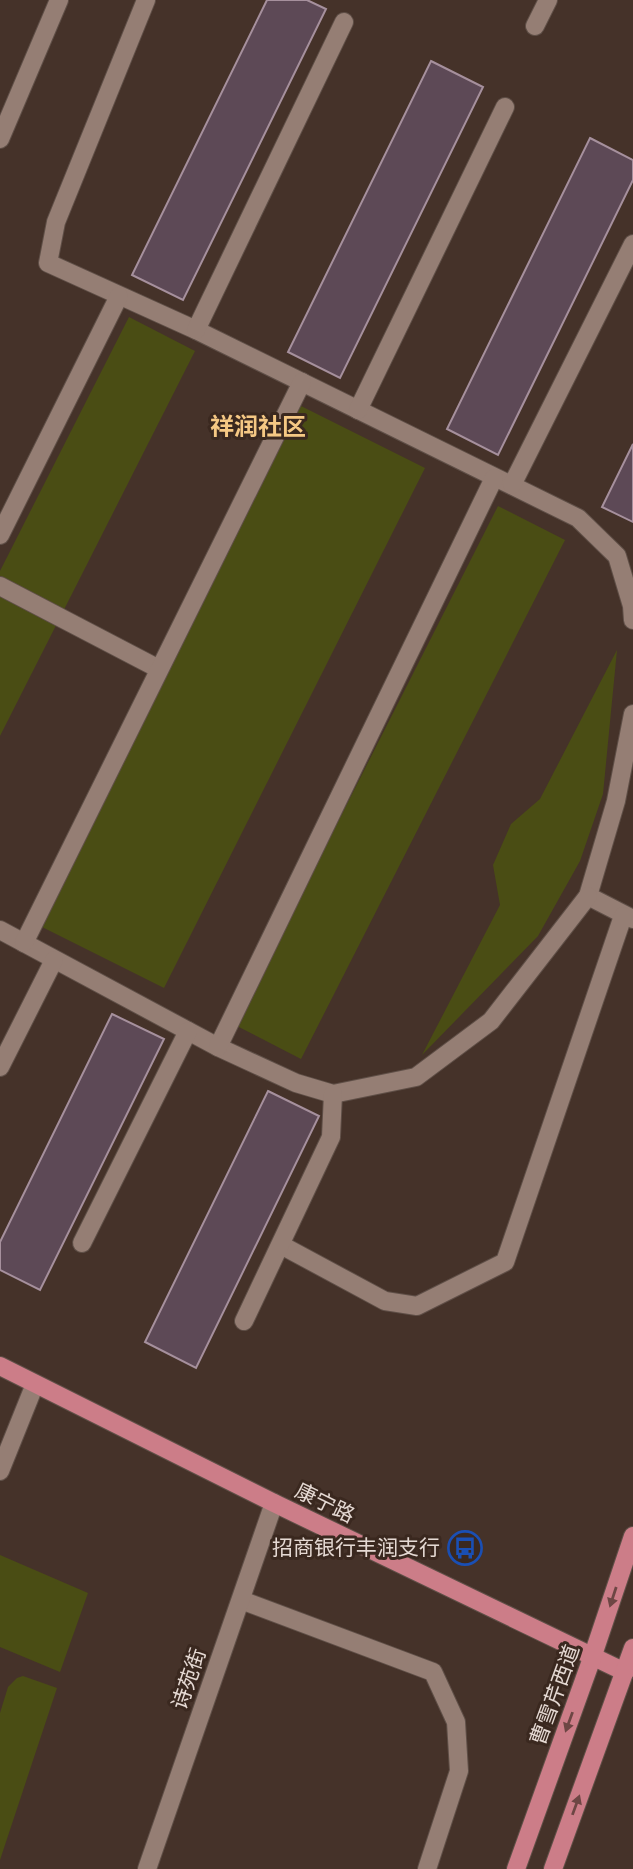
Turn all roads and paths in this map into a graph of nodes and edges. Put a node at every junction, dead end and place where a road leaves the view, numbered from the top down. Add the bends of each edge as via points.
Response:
1 (59, 0) edge
2 (146, 0) edge
3 (548, 0) edge
4 (345, 22) dead end
5 (535, 26) dead end
6 (505, 107) dead end
7 (0, 139) edge
8 (633, 244) edge
9 (119, 296) junction
10 (196, 330) junction
11 (302, 382) junction
12 (358, 410) junction
13 (494, 478) junction
14 (512, 485) junction
15 (0, 535) edge
16 (0, 586) edge
17 (633, 610) edge
18 (159, 669) junction
19 (633, 714) edge
20 (588, 897) junction
21 (628, 918) edge
22 (0, 930) edge
23 (24, 943) junction
24 (54, 960) junction
25 (188, 1031) junction
26 (218, 1047) junction
27 (0, 1067) edge
28 (333, 1094) junction
29 (82, 1243) dead end
30 (281, 1245) junction
31 (244, 1321) dead end
32 (0, 1366) edge
33 (35, 1384) junction
34 (0, 1471) edge
35 (274, 1503) junction
36 (633, 1536) edge
37 (241, 1600) junction
38 (633, 1648) edge
39 (592, 1658) junction
40 (629, 1674) edge
41 (149, 1869) edge
42 (427, 1869) edge
43 (516, 1869) edge
44 (552, 1869) edge

1 - 7 street
2 - 9 street via 55,222 48,263
3 - 5 street
4 - 10 street
6 - 12 street
8 - 14 street
9 - 10 street
9 - 15 street
10 - 11 street
11 - 12 street
11 - 18 street
12 - 13 street
13 - 14 street
13 - 26 street
14 - 17 street via 578,518 617,556
16 - 18 street
18 - 23 street
19 - 20 street via 616,801
20 - 21 street
20 - 28 street via 491,1021 416,1077
21 - 30 street via 505,1262 417,1306 384,1301
22 - 23 street
23 - 24 street
24 - 25 street
24 - 27 street
25 - 26 street
25 - 29 street
26 - 28 street via 296,1083
28 - 30 street via 331,1138
30 - 31 street
32 - 33 main road, 康宁路
33 - 34 street
33 - 35 main road, 康宁路
35 - 37 street, 诗苑街
35 - 39 main road, 康宁路
36 -> 39 main road, 曹雪芹西道
37 - 41 street, 诗苑街
37 - 42 street via 433,1672 456,1722 459,1771
38 - 40 main road
39 - 40 main road, 康宁路
39 -> 43 main road, 曹雪芹西道
44 -> 40 main road

